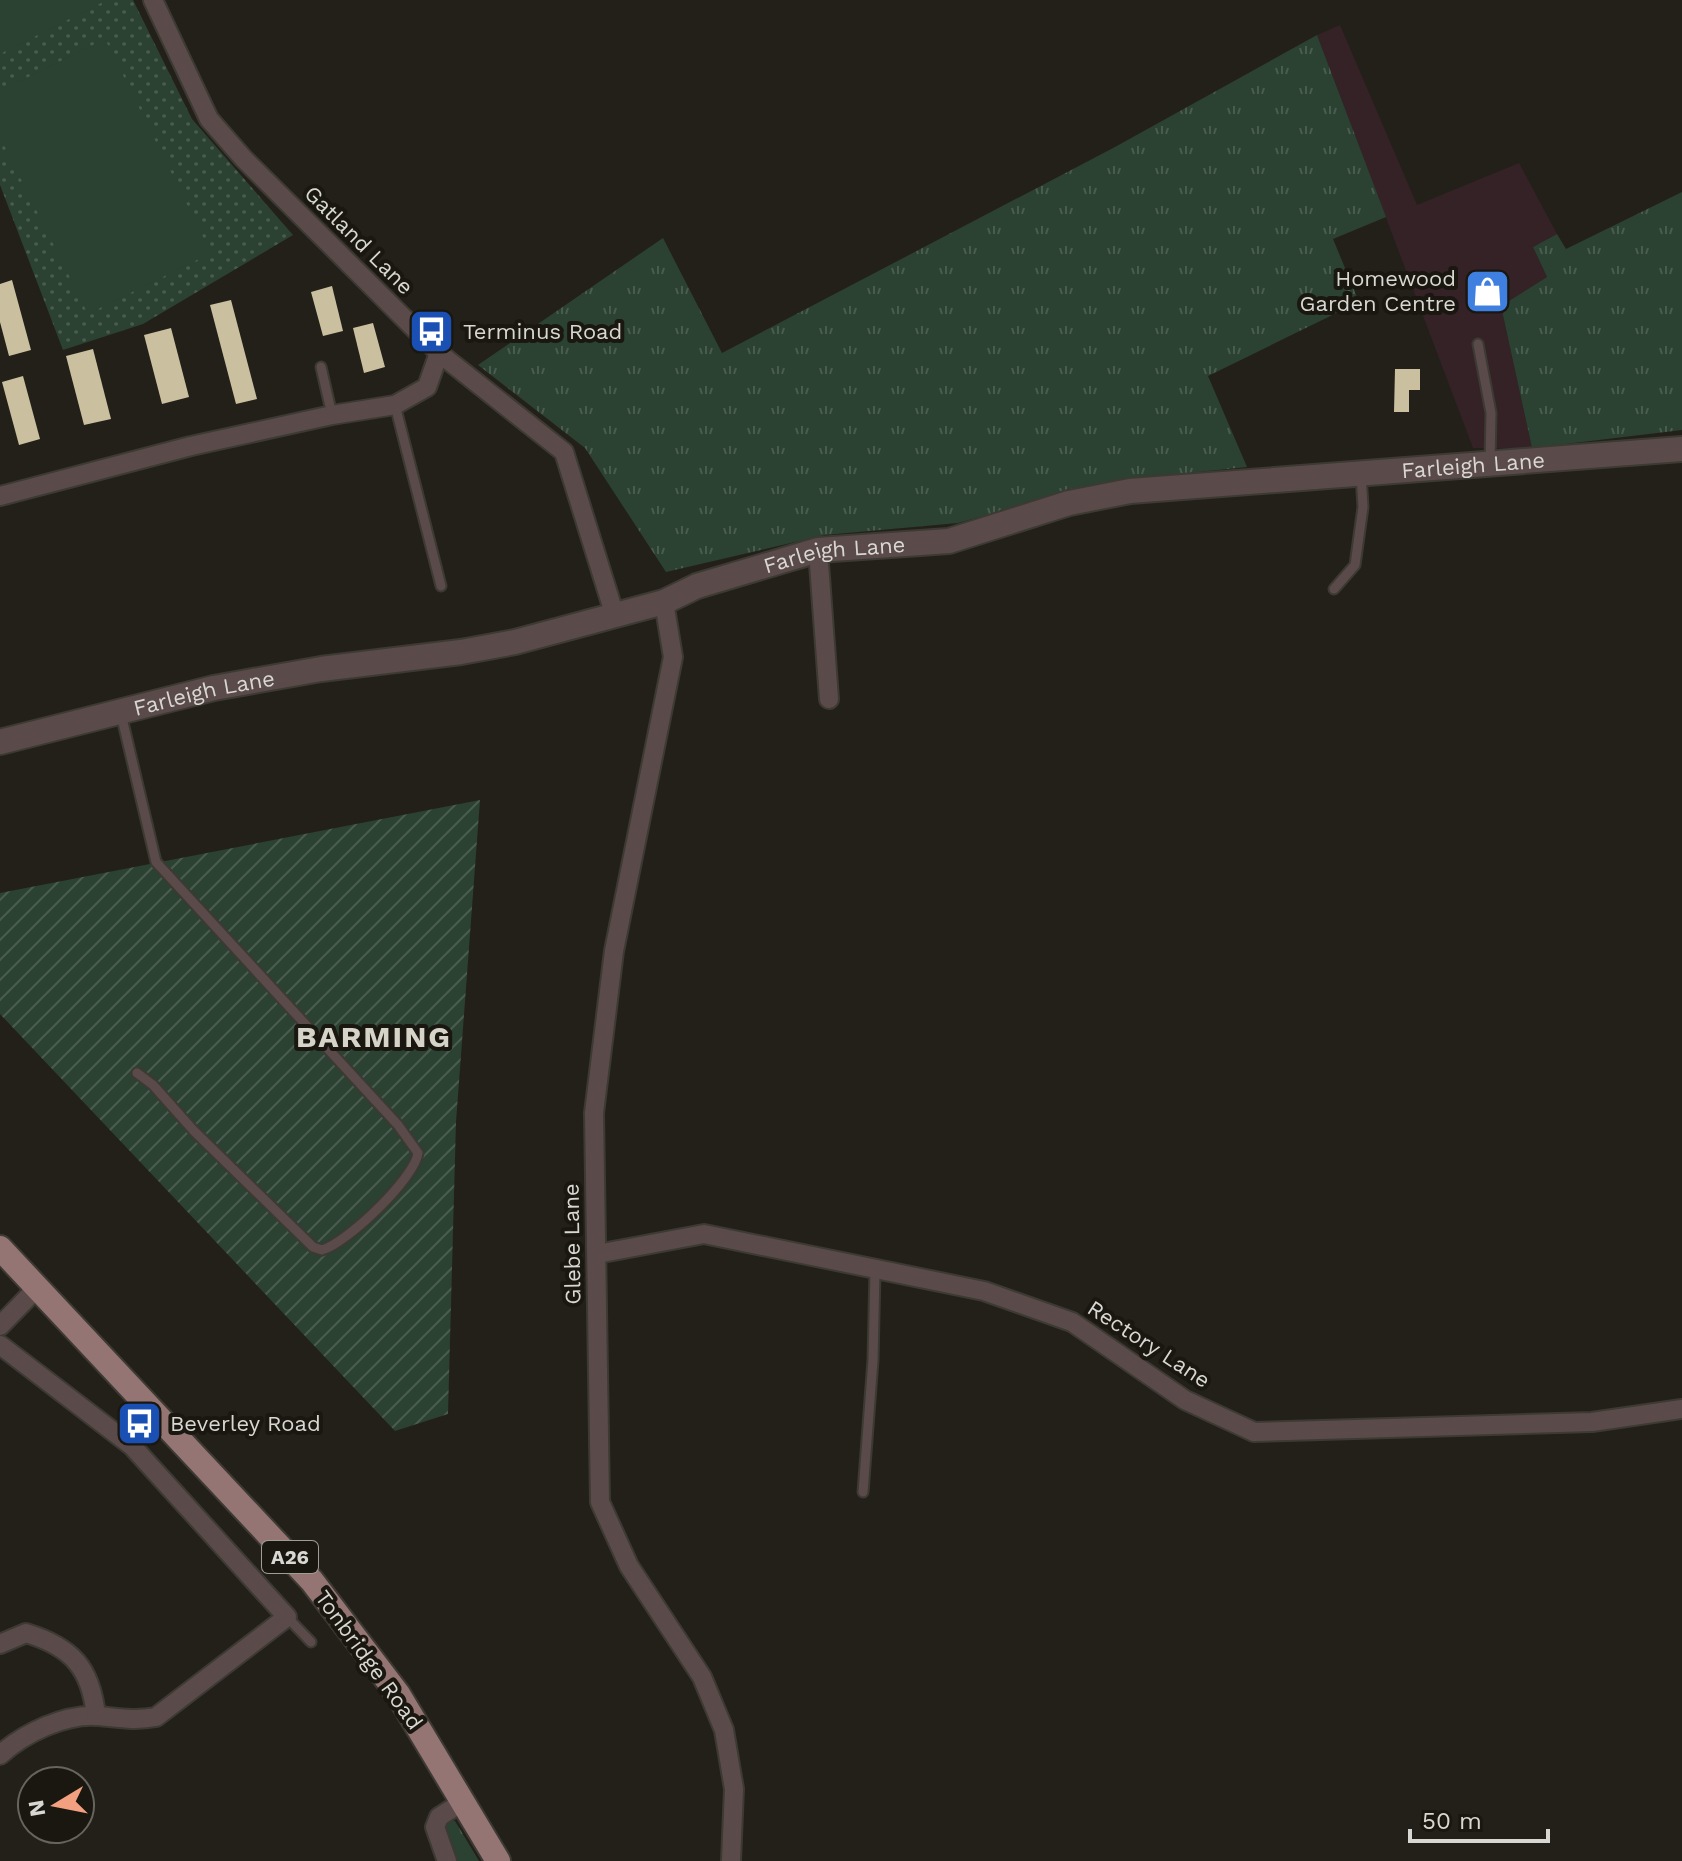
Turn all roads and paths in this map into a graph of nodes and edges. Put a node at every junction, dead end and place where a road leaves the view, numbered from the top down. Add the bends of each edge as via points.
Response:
1 (153, 0) edge
2 (1478, 344) dead end
3 (439, 353) junction
4 (321, 367) dead end
5 (395, 405) junction
6 (332, 415) junction
7 (1682, 449) edge
8 (1490, 465) junction
9 (1361, 475) junction
10 (0, 496) edge
11 (818, 550) junction
12 (441, 586) dead end
13 (1334, 589) dead end
14 (664, 602) junction
15 (615, 616) junction
16 (829, 699) dead end
17 (120, 710) junction
18 (0, 742) edge
19 (137, 1073) dead end
20 (0, 1248) edge
21 (597, 1254) junction
22 (875, 1271) junction
23 (36, 1289) junction
24 (0, 1326) edge
25 (0, 1345) edge
26 (1682, 1409) edge
27 (863, 1492) dead end
28 (287, 1617) junction
29 (311, 1642) dead end
30 (0, 1644) edge
31 (96, 1716) junction
32 (1, 1752) edge
33 (464, 1801) junction
34 (447, 1861) edge
35 (498, 1861) edge
36 (731, 1861) edge

1 - 3 street, Gatland Lane via 209,119
2 - 8 lane via 1491,413
3 - 5 street via 427,387
3 - 15 street, Gatland Lane via 564,452
4 - 6 lane
5 - 6 street
5 - 12 lane
6 - 10 street
7 - 8 street, Farleigh Lane
8 - 9 street, Farleigh Lane
9 - 11 street, Farleigh Lane via 1130,491 1069,503 949,541
9 - 13 lane via 1363,507 1355,565
11 - 14 street, Farleigh Lane via 697,586
11 - 16 street
14 - 15 street, Farleigh Lane
14 - 21 street, Glebe Lane via 673,657 614,951 594,1113
15 - 17 street, Farleigh Lane via 488,647 306,671
17 - 18 street, Farleigh Lane
17 - 19 lane via 156,862 398,1125 418,1153 417,1161 399,1186 343,1239 322,1250 313,1247
20 - 23 main road, Tonbridge Road / A26
21 - 22 street, Rectory Lane via 704,1234
21 - 36 street, Glebe Lane via 600,1502 629,1566 702,1677 724,1730 734,1789
22 - 26 street, Rectory Lane via 984,1291 1072,1322 1185,1400 1254,1432 1592,1422
22 - 27 lane
23 - 24 street
23 - 33 main road, Tonbridge Road / A26 via 312,1581 398,1694
25 - 28 street via 132,1446
28 - 29 lane
28 - 31 street via 156,1717 132,1722
30 - 31 street via 26,1633 51,1640 73,1655 93,1688
31 - 32 street via 50,1726
33 - 34 street via 439,1817 435,1827
33 - 35 main road, Tonbridge Road / A26

